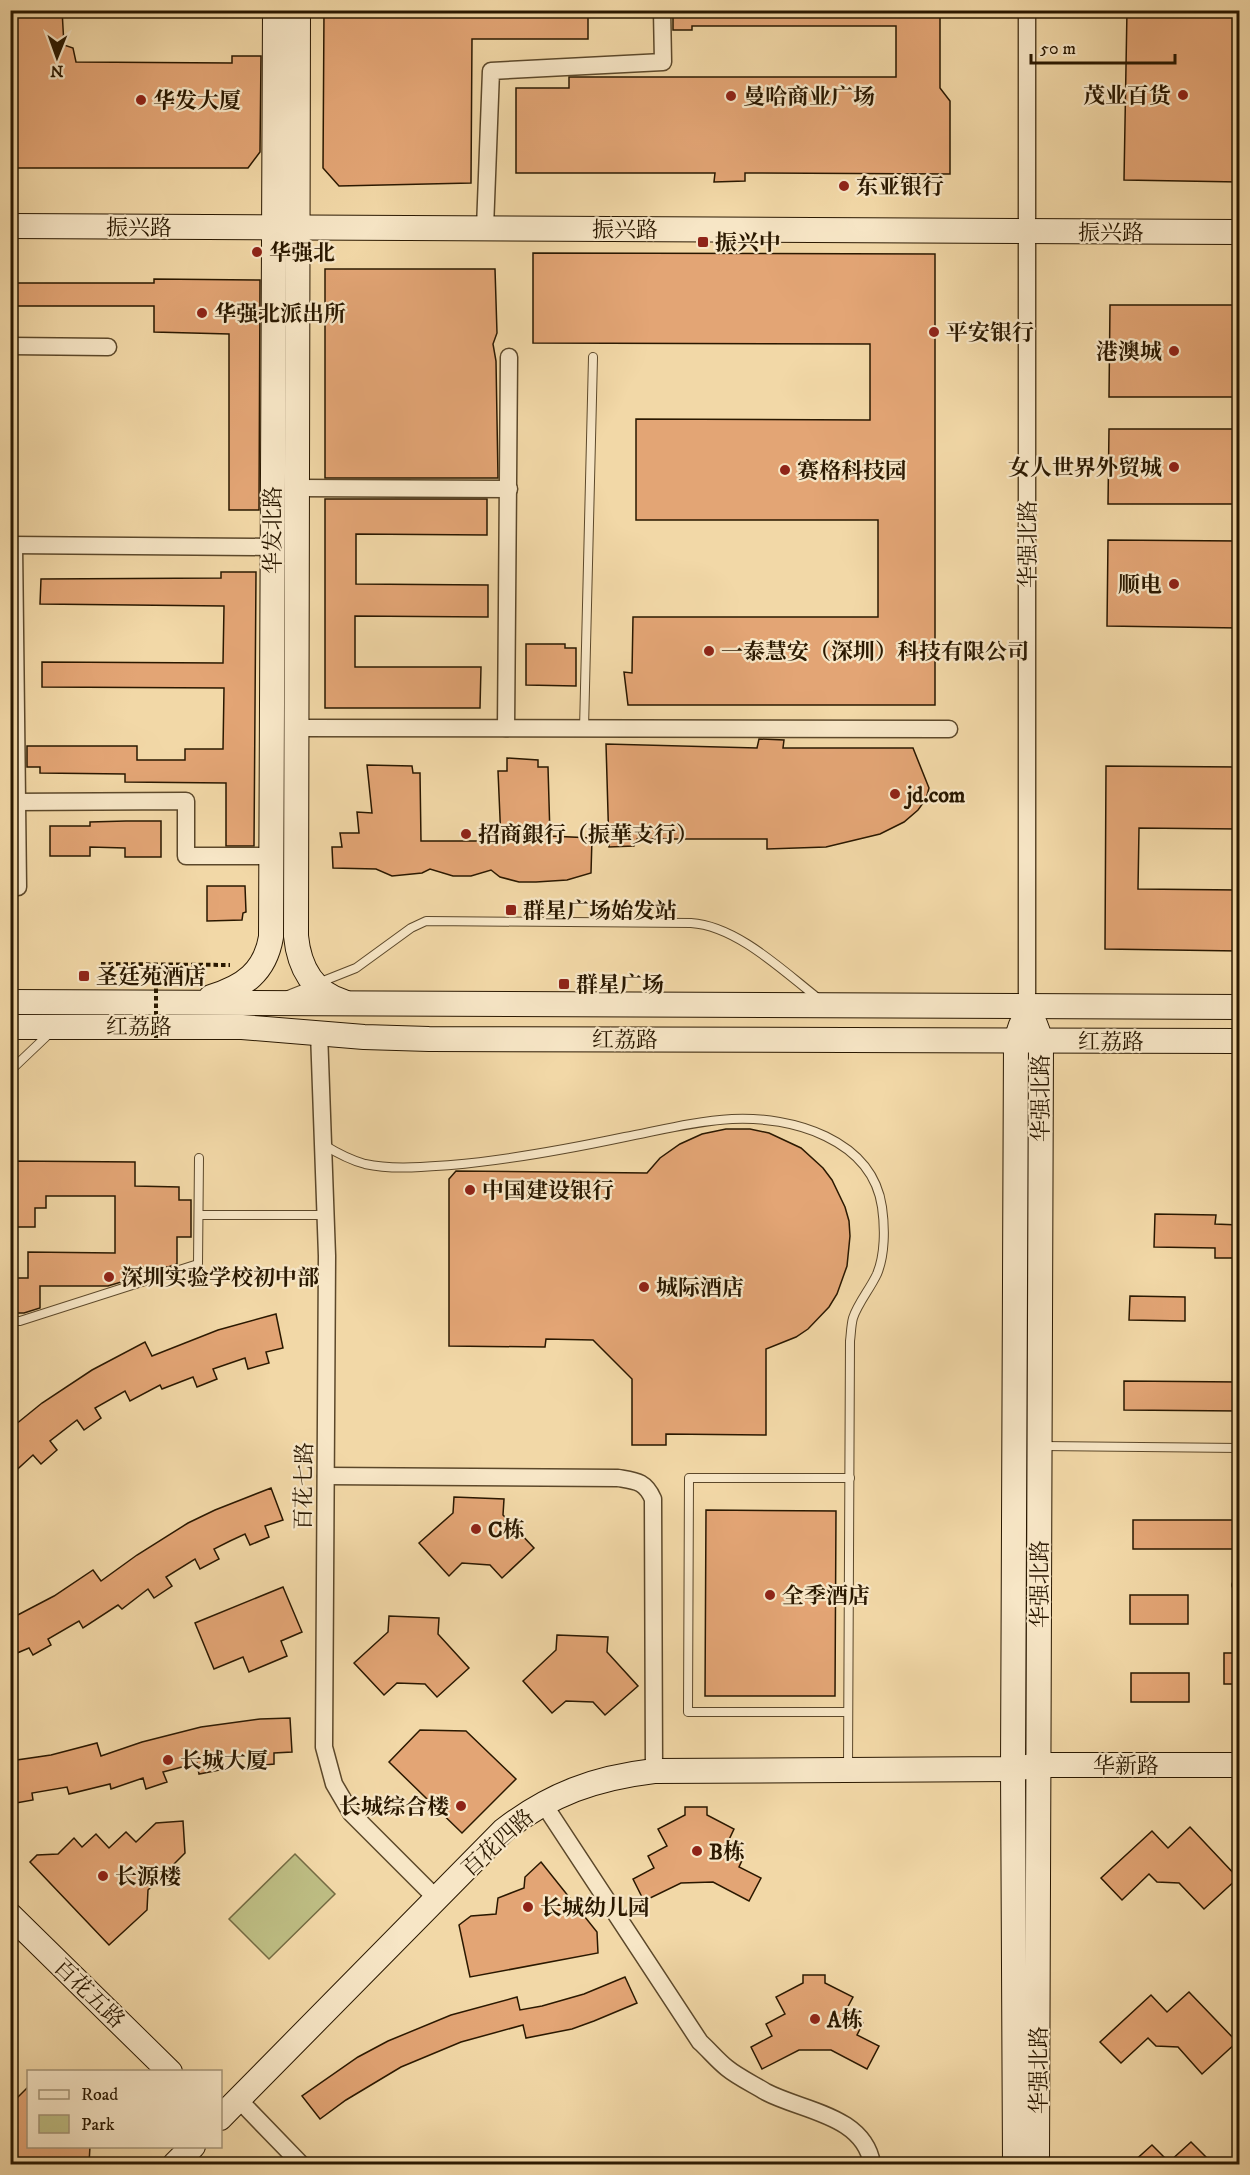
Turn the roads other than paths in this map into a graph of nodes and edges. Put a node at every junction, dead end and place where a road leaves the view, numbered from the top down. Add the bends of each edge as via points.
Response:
1 (274, 10) edge
2 (298, 10) edge
3 (662, 10) edge
4 (1027, 10) edge
5 (10, 226) edge
6 (285, 227) junction
7 (485, 228) junction
8 (1027, 232) junction
9 (1239, 232) edge
10 (10, 346) edge
11 (108, 347) dead end
12 (510, 357) dead end
13 (593, 357) dead end
14 (297, 488) junction
15 (509, 489) junction
16 (12, 545) edge
17 (272, 547) junction
18 (297, 728) junction
19 (506, 728) junction
20 (585, 729) junction
21 (949, 729) dead end
22 (14, 802) edge
23 (271, 856) junction
24 (18, 888) dead end
25 (314, 985) junction
26 (190, 1001) junction
27 (10, 1002) edge
28 (262, 1002) junction
29 (350, 1004) junction
30 (827, 1005) junction
31 (1027, 1005) junction
32 (1239, 1007) edge
33 (57, 1026) junction
34 (10, 1027) edge
35 (319, 1032) junction
36 (1016, 1040) junction
37 (1041, 1040) junction
38 (1239, 1041) edge
39 (10, 1071) edge
40 (324, 1145) junction
41 (199, 1158) dead end
42 (199, 1215) junction
43 (326, 1215) junction
44 (10, 1321) edge
45 (1039, 1446) junction
46 (1239, 1448) edge
47 (326, 1476) junction
48 (850, 1478) junction
49 (848, 1712) junction
50 (1039, 1765) junction
51 (1239, 1765) edge
52 (848, 1769) junction
53 (1013, 1769) junction
54 (654, 1771) junction
55 (543, 1803) junction
56 (436, 1898) junction
57 (10, 1916) edge
58 (168, 2070) edge
59 (239, 2100) junction
60 (222, 2116) edge
61 (191, 2148) edge
62 (175, 2164) edge
63 (301, 2164) edge
64 (872, 2164) edge
65 (1015, 2164) edge
66 (1038, 2164) edge

1 - 6 main road, 华发北路
2 - 6 main road, 华发北路
3 - 7 street via 663,62 491,71
4 - 8 street, 华强北路
5 - 6 main road, 振兴路
6 - 7 main road, 振兴路
6 - 14 main road, 华发北路
6 - 17 main road, 华发北路
7 - 8 main road, 振兴路
8 - 9 main road, 振兴路
8 - 31 street, 华强北路
10 - 11 street
12 - 15 street
13 - 20 lane
14 - 15 street
14 - 18 main road, 华发北路
15 - 19 street
16 - 17 street
16 - 22 street
17 - 23 main road, 华发北路
18 - 19 street
18 - 25 main road, 华发北路 via 296,936 300,959
19 - 20 street
20 - 21 street
22 - 23 street via 186,801 186,856
22 - 24 street
23 - 26 main road, 华发北路 via 271,937 264,963 234,989
25 - 28 lane
25 - 29 main road
25 - 30 lane via 356,968 426,921 690,923 713,926 736,937
26 - 27 main road, 红荔路
26 - 28 main road, 红荔路
28 - 29 main road, 红荔路
29 - 30 main road, 红荔路
30 - 31 main road, 红荔路
31 - 32 main road, 红荔路
31 - 36 main road, 华强北路
31 - 37 main road, 华强北路
33 - 34 main road, 红荔路
33 - 35 main road, 红荔路 via 242,1026
33 - 39 lane
35 - 36 main road, 红荔路 via 429,1039
35 - 40 street, 百花七路
36 - 37 main road, 红荔路
36 - 53 main road, 华强北路
37 - 38 main road, 红荔路
37 - 45 main road, 华强北路
40 - 43 street, 百花七路
40 - 48 lane via 366,1164 432,1166 478,1162 733,1119 774,1121 819,1133 854,1153 872,1177 882,1205 884,1238 877,1273 851,1329
41 - 42 lane
42 - 43 lane
42 - 44 lane via 198,1264
43 - 47 street, 百花七路
45 - 46 lane
45 - 50 main road, 华强北路
47 - 54 street via 618,1478 648,1488 653,1499
47 - 56 street, 百花七路 via 323,1729 328,1766 351,1813
48 - 49 lane
48 - 49 lane via 689,1478 688,1712
49 - 52 lane
50 - 51 main road, 华新路
50 - 53 main road, 华新路
50 - 66 main road, 华强北路
52 - 53 main road, 百花四路
52 - 54 main road, 百花四路
53 - 65 main road, 华强北路
54 - 55 main road, 百花四路 via 609,1778
55 - 56 main road, 百花四路 via 504,1830
55 - 64 street via 700,2042 727,2068 769,2093 843,2123 859,2138
56 - 59 main road, 百花四路
57 - 58 main road, 百花五路
59 - 60 main road, 百花四路
59 - 63 street
61 - 62 main road

